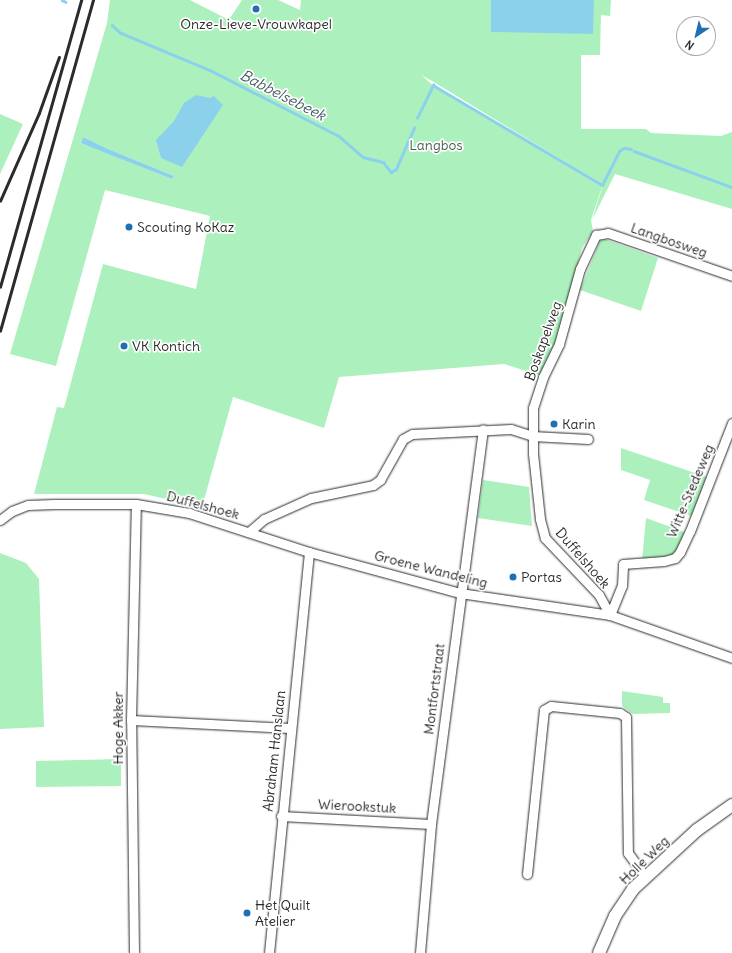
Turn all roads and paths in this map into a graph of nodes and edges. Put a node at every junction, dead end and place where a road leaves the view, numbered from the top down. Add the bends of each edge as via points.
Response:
1 (596, 235) joint
2 (732, 276) edge
3 (732, 423) edge
4 (483, 429) junction
5 (532, 436) junction
6 (588, 439) dead end
7 (136, 504) junction
8 (0, 520) edge
9 (249, 532) junction
10 (309, 552) junction
11 (460, 593) junction
12 (610, 616) junction
13 (732, 658) edge
14 (131, 720) junction
15 (290, 728) junction
16 (731, 807) edge
17 (281, 816) junction
18 (431, 824) junction
19 (527, 874) dead end
20 (645, 876) junction
21 (134, 953) edge
22 (269, 953) edge
23 (420, 953) edge
24 (599, 953) edge

1 - 2 street, Langbosweg via 608,233
1 - 5 street, Boskapelweg via 583,263 559,344 543,377 533,408
3 - 12 street, Witte-Stedeweg via 708,489 680,552 675,558 664,562 623,564 622,586
4 - 5 street, Duffelshoek via 511,429
4 - 9 street, Duffelshoek via 412,434 403,439 380,480 372,485 311,498 264,519
4 - 11 street, Montfortstraat
5 - 6 street, Duffelshoek
5 - 12 street, Duffelshoek via 540,519 545,538 599,595
7 - 8 street, Duffelshoek via 28,505 12,511
7 - 9 street, Duffelshoek via 189,513
7 - 14 street, Hoge Akker
9 - 10 street, Groene Wandeling
10 - 11 street, Groene Wandeling
10 - 15 street, Abraham Hanslaan
11 - 12 street, Groene Wandeling
11 - 18 street, Montfortstraat
12 - 13 street
14 - 15 street
14 - 21 street, Hoge Akker
15 - 17 street, Abraham Hanslaan
16 - 20 street, Holle Weg via 697,830
17 - 18 street, Wierookstuk
17 - 22 street, Abraham Hanslaan
18 - 23 street, Montfortstraat
19 - 20 street via 544,710 551,706 620,713 626,717 628,850 632,862
20 - 24 street, Holle Weg via 620,907

